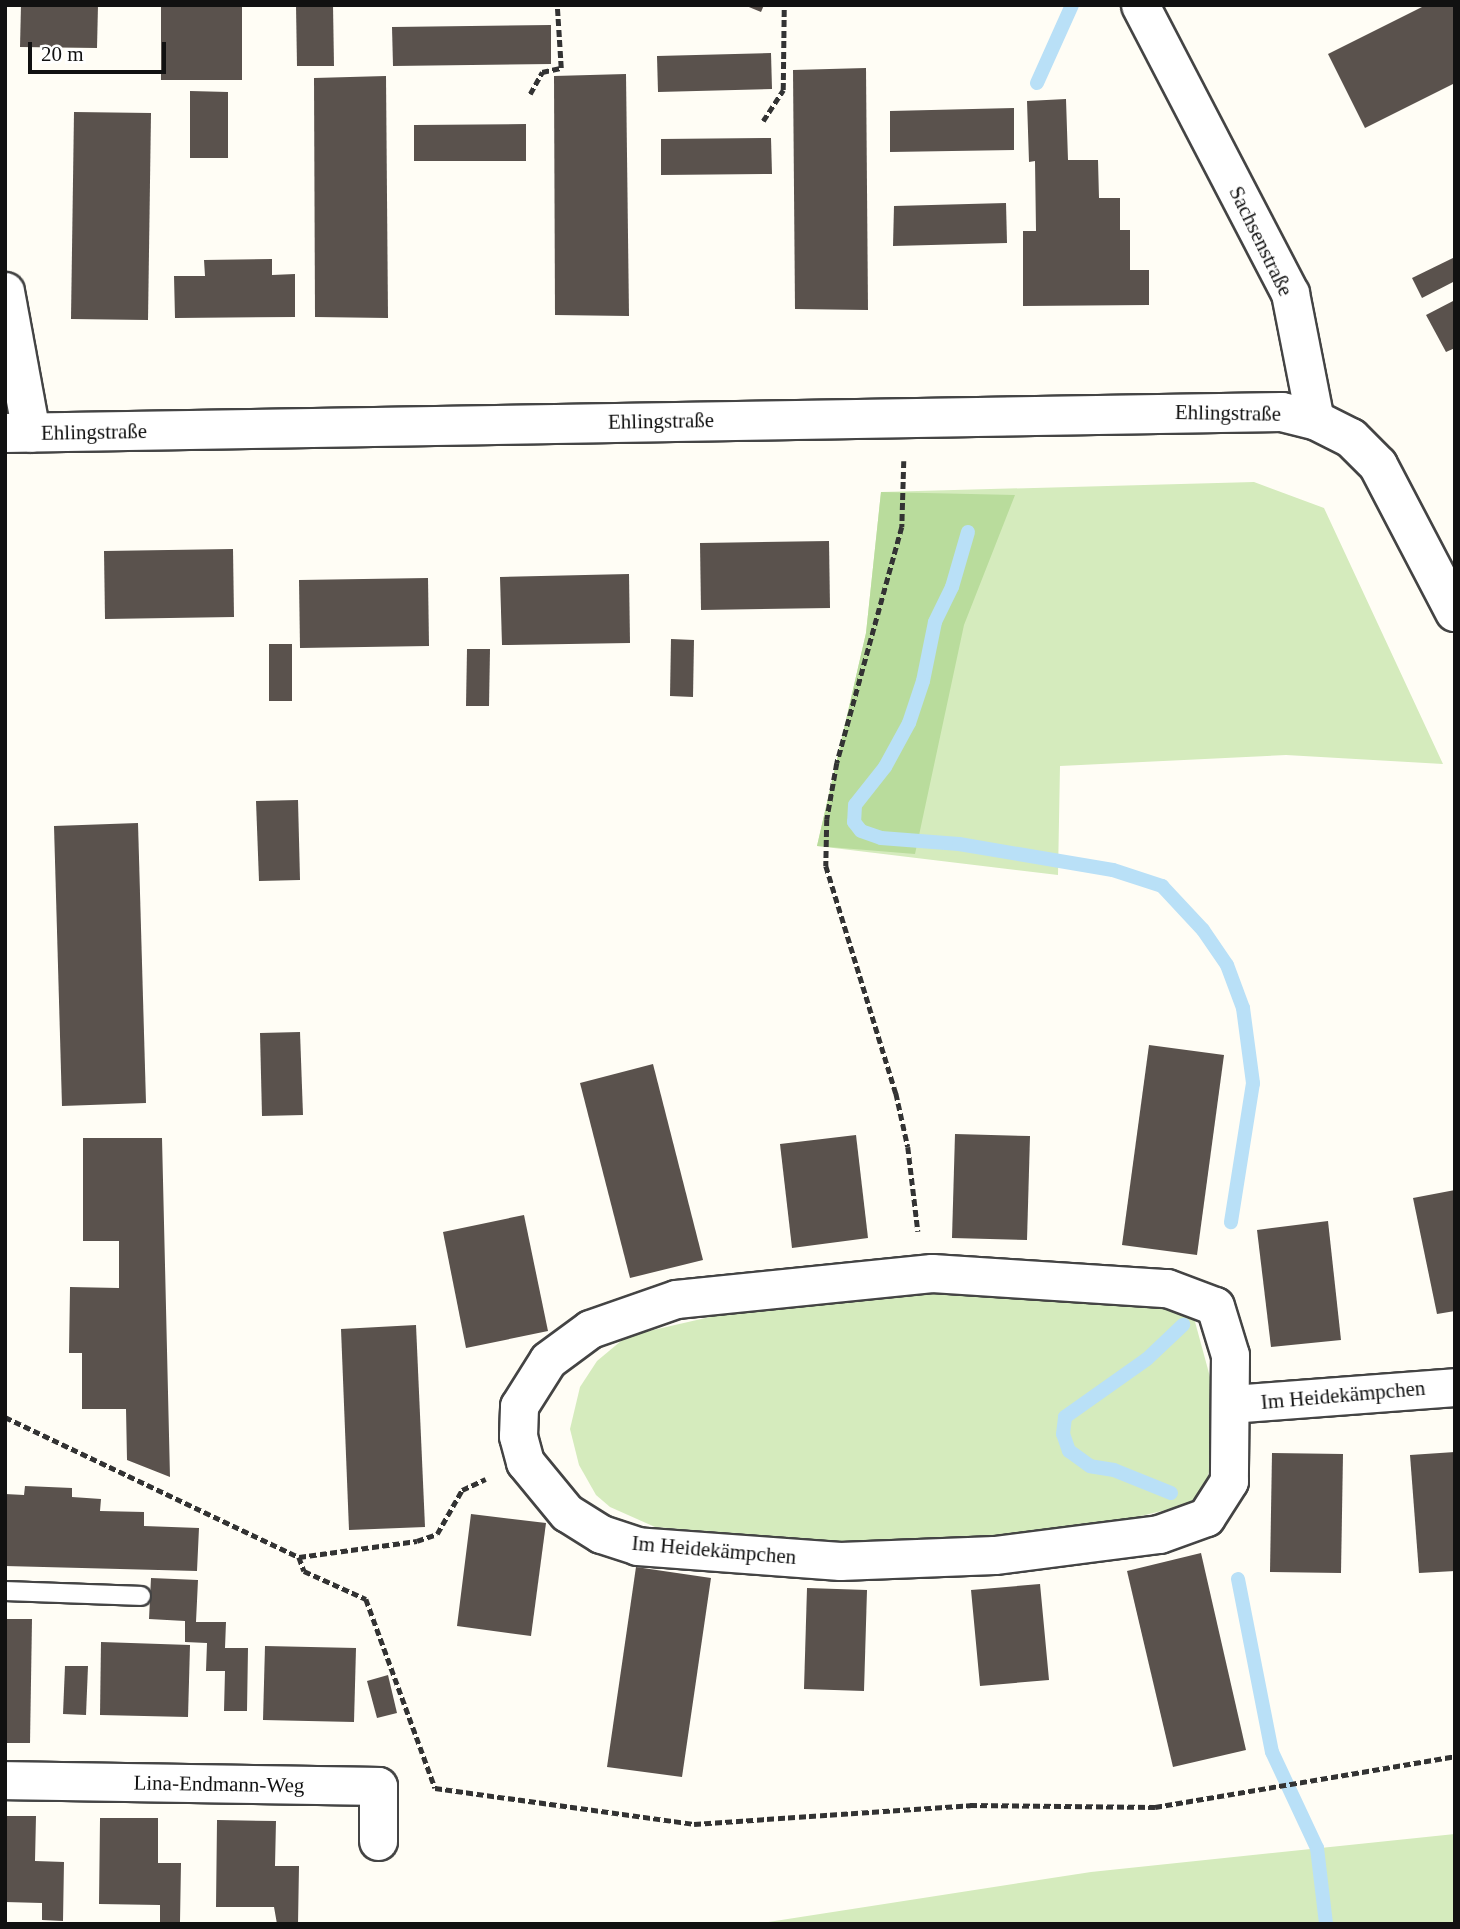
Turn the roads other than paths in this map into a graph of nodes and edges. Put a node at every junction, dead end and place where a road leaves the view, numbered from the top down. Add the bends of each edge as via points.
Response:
1 (1144, 12) edge
2 (5, 291) edge
3 (1315, 420) junction
4 (18, 433) edge
5 (1455, 612) edge
6 (1455, 1387) edge
7 (1231, 1404) junction
8 (5, 1591) edge
9 (141, 1596) dead end
10 (5, 1780) edge
11 (378, 1841) dead end

1 - 3 street, Sachsenstraße via 1290,293
2 - 4 street
3 - 4 street, Ehlingstraße via 1257,410
3 - 5 street via 1351,438 1378,465
6 - 7 street, Im Heidekämpchen
7 - 7 street, Im Heidekämpchen via 1230,1355 1215,1306 1167,1288 922,1274 676,1298 590,1329 548,1360 519,1406 518,1436 525,1462 568,1513 601,1534 638,1546 840,1561 994,1555 1159,1534 1206,1517 1229,1481
8 - 9 lane
10 - 11 street, Lina-Endmann-Weg via 378,1786

